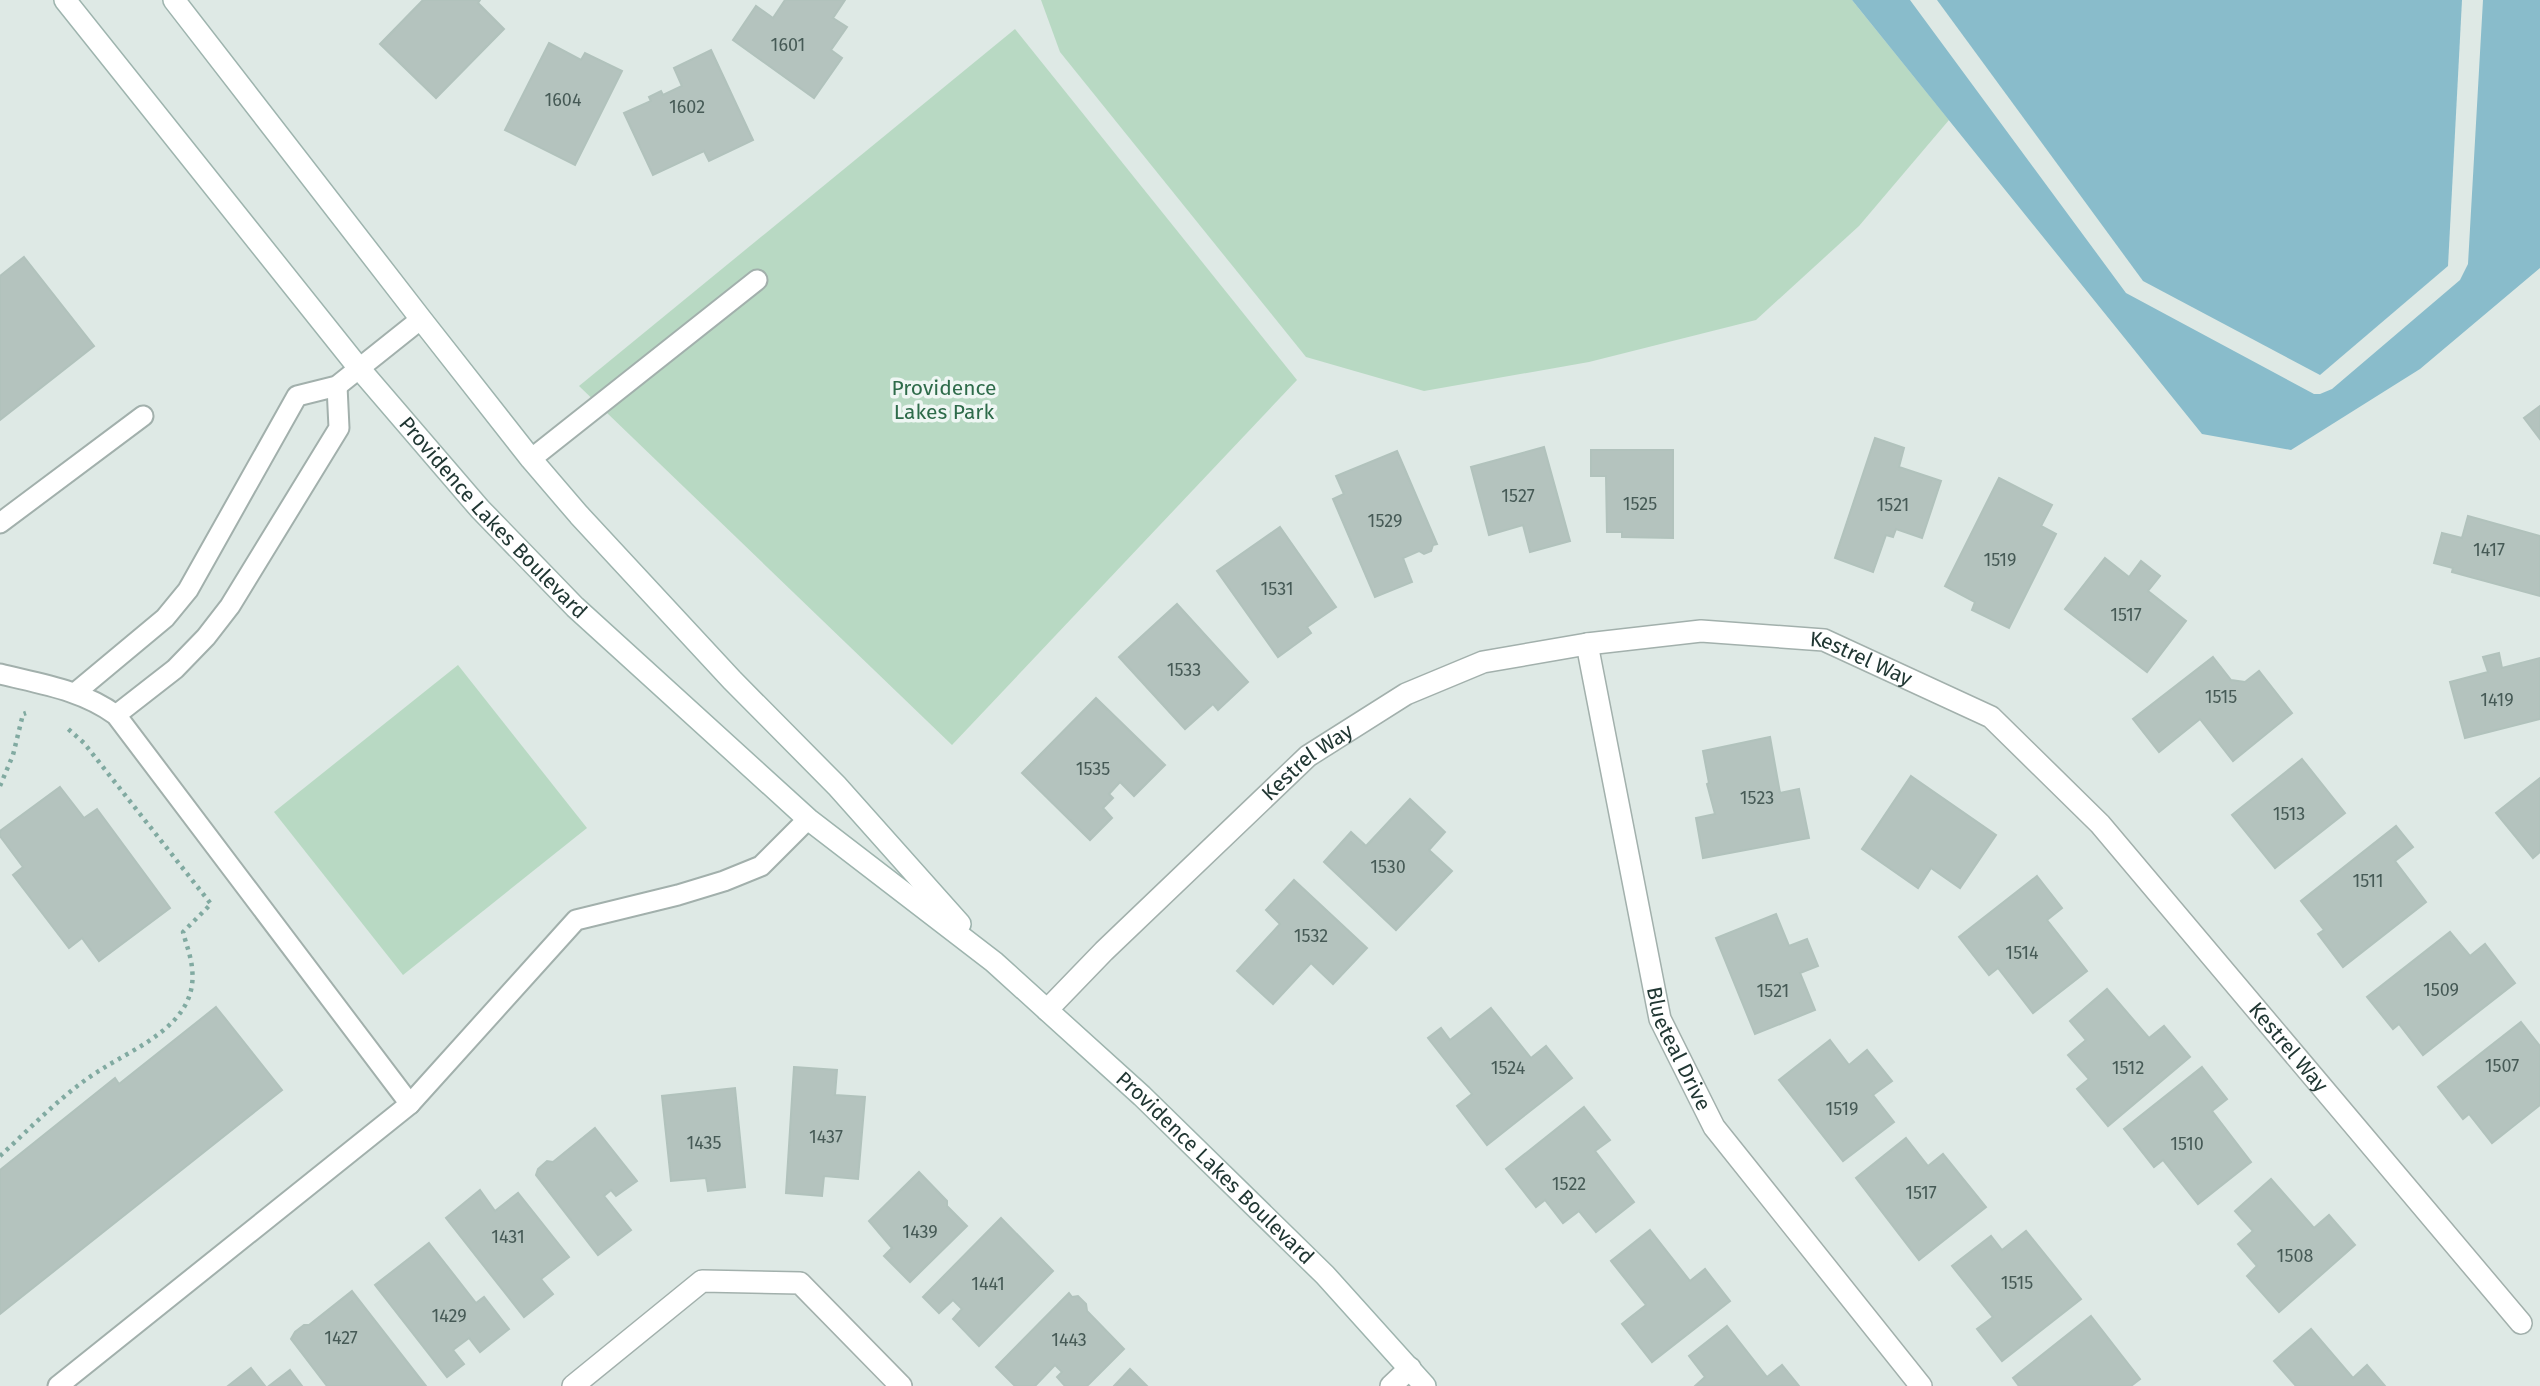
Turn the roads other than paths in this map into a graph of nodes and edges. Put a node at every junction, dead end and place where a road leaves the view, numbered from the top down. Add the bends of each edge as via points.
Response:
1 (65, 0) edge
2 (174, 0) edge
3 (757, 280) dead end
4 (421, 319) junction
5 (358, 368) junction
6 (337, 386) junction
7 (143, 416) dead end
8 (531, 459) junction
9 (0, 523) edge
10 (1587, 644) junction
11 (0, 674) edge
12 (75, 693) junction
13 (116, 715) junction
14 (808, 819) junction
15 (994, 962) junction
16 (1046, 1010) junction
17 (410, 1104) junction
18 (2521, 1323) dead end
19 (1410, 1368) junction
20 (58, 1386) edge
21 (573, 1386) edge
22 (901, 1386) edge
23 (1391, 1386) edge
24 (1425, 1386) edge
25 (1921, 1386) edge

1 - 5 street, Providence Lakes Boulevard
2 - 4 street, Providence Lakes Boulevard
3 - 8 lane
4 - 5 lane
4 - 8 street, Providence Lakes Boulevard
5 - 6 lane
5 - 14 street, Providence Lakes Boulevard via 480,509 575,607
6 - 12 lane via 297,396 188,590 165,618
6 - 13 lane via 339,428 230,606 176,669
7 - 9 lane
8 - 15 street, Providence Lakes Boulevard via 629,570 837,786
10 - 16 street, Kestrel Way via 1483,662 1406,694 1308,756
10 - 18 street, Kestrel Way via 1701,631 1824,640 1991,717 2100,824
10 - 25 street, Blueteal Drive via 1660,1019 1714,1127
11 - 12 lane
12 - 13 lane
13 - 17 lane
14 - 15 street, Providence Lakes Boulevard
14 - 17 lane via 761,866 678,895 576,920
15 - 16 street, Providence Lakes Boulevard
16 - 19 street, Providence Lakes Boulevard via 1234,1184
17 - 20 lane
19 - 23 street
19 - 24 street, Providence Lakes Boulevard
21 - 22 street via 702,1281 800,1283

